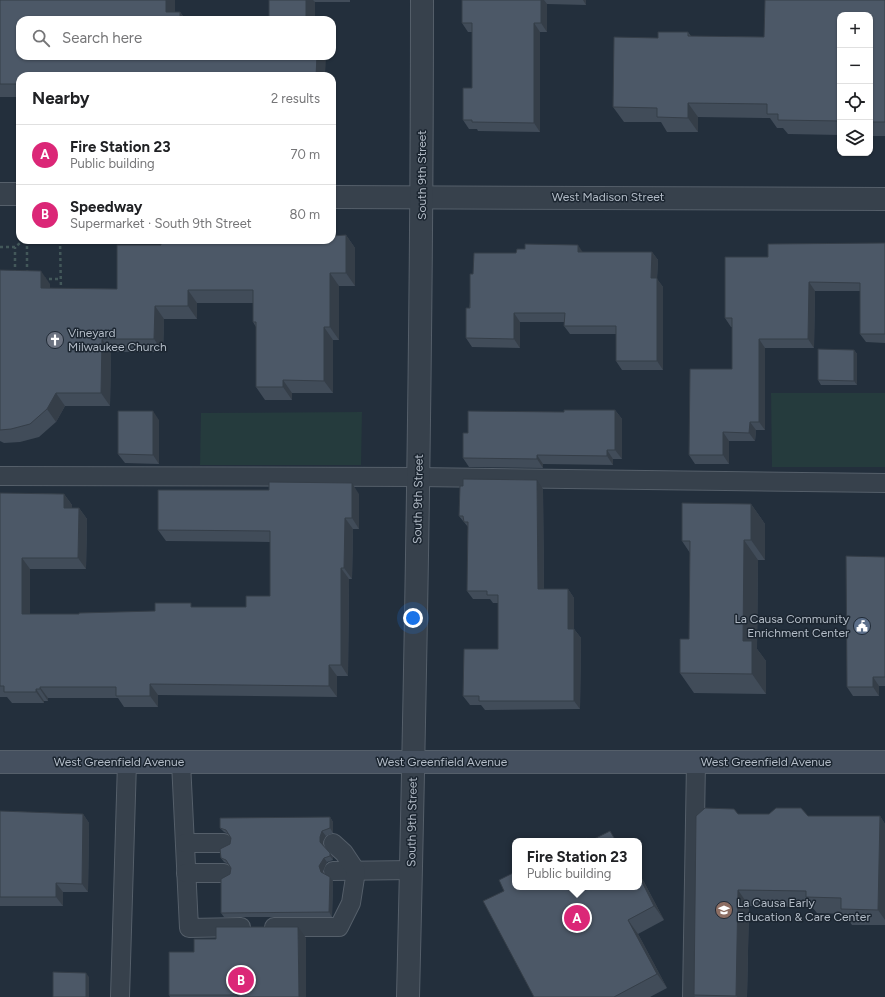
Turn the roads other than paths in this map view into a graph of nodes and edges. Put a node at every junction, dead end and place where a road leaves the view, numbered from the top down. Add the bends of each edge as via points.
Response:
1 (422, 0) edge
2 (0, 194) edge
3 (16, 194) edge
4 (336, 196) edge
5 (422, 196) junction
6 (885, 199) edge
7 (0, 476) edge
8 (418, 477) junction
9 (885, 483) edge
10 (0, 762) edge
11 (127, 762) junction
12 (181, 762) junction
13 (414, 762) junction
14 (696, 762) junction
15 (885, 762) edge
16 (185, 842) junction
17 (333, 842) dead end
18 (224, 843) dead end
19 (411, 870) junction
20 (333, 871) dead end
21 (356, 871) junction
22 (186, 873) junction
23 (224, 873) dead end
24 (120, 997) edge
25 (408, 997) edge
26 (692, 997) edge

1 - 5 street, South 9th Street
2 - 3 street
4 - 5 street, West Madison Street
5 - 6 street, West Madison Street
5 - 8 street, South 9th Street
7 - 8 lane
8 - 9 lane
8 - 13 street, South 9th Street
10 - 11 main road, West Greenfield Avenue
11 - 12 main road, West Greenfield Avenue
11 - 24 lane
12 - 13 main road, West Greenfield Avenue
12 - 16 lane
13 - 14 main road, West Greenfield Avenue
13 - 19 street, South 9th Street
14 - 15 main road, West Greenfield Avenue
14 - 26 lane
16 - 18 lane
16 - 22 lane
17 - 21 lane
19 - 21 lane
19 - 25 street, South 9th Street
20 - 21 lane
21 - 22 lane via 351,903 339,927 189,928
22 - 23 lane

